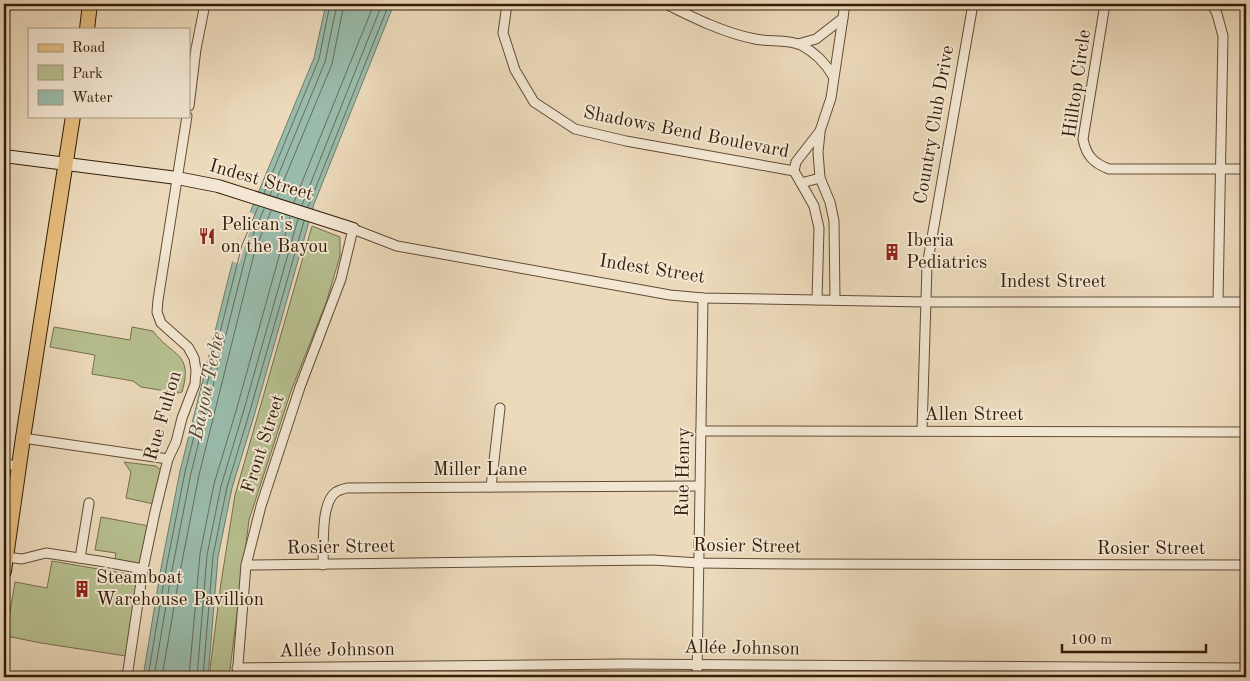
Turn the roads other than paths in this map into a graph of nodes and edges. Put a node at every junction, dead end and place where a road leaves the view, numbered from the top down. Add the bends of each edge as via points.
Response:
1 (90, 4) edge
2 (205, 4) edge
3 (507, 4) edge
4 (666, 4) edge
5 (845, 4) edge
6 (973, 4) edge
7 (1106, 4) edge
8 (1212, 4) edge
9 (843, 18) junction
10 (86, 28) edge
11 (798, 44) junction
12 (833, 76) junction
13 (190, 98) edge
14 (74, 118) edge
15 (187, 118) edge
16 (820, 131) junction
17 (4, 156) edge
18 (66, 164) junction
19 (1222, 169) junction
20 (1246, 169) edge
21 (794, 172) junction
22 (177, 178) junction
23 (820, 178) junction
24 (801, 183) junction
25 (353, 229) junction
26 (703, 298) junction
27 (817, 300) junction
28 (835, 300) junction
29 (1218, 301) junction
30 (925, 302) junction
31 (1246, 302) edge
32 (500, 408) dead end
33 (701, 431) junction
34 (922, 431) junction
35 (1246, 432) edge
36 (23, 438) junction
37 (168, 459) junction
38 (4, 464) edge
39 (19, 466) junction
40 (700, 486) junction
41 (491, 487) junction
42 (89, 503) dead end
43 (80, 558) junction
44 (699, 563) junction
45 (5, 564) edge
46 (323, 564) junction
47 (246, 565) junction
48 (1246, 565) edge
49 (143, 569) junction
50 (697, 665) junction
51 (1246, 668) edge
52 (237, 673) edge
53 (127, 677) edge
54 (697, 677) edge

1 - 10 main road
2 - 13 street
3 - 21 street, Shadows Bend Boulevard via 503,33 515,70 534,102 575,129
4 - 11 street via 702,22 754,39
5 - 9 street
6 - 30 street, Country Club Drive via 926,266
7 - 19 street, Hilltop Circle via 1083,139 1090,159 1109,170
8 - 19 street via 1223,36
9 - 11 street via 816,39
9 - 12 street
11 - 12 street via 816,54
12 - 16 street via 831,98
14 - 18 main road
15 - 22 street, Rue Fulton
16 - 21 street via 796,162
16 - 23 street
17 - 18 street, Indest Street
18 - 22 street, Indest Street
18 - 36 main road
19 - 20 street, Hilltop Circle
19 - 29 street
21 - 24 street
22 - 25 street, Indest Street via 246,194
22 - 37 street, Rue Fulton via 157,312 161,323 188,347 196,370 195,384
23 - 24 street
23 - 28 street via 834,221
24 - 27 street via 814,206 818,228
25 - 26 street, Indest Street via 397,246
25 - 47 street, Front Street via 342,280 275,460
26 - 27 street, Indest Street
26 - 33 street, Rue Henry
27 - 28 street, Indest Street
28 - 30 street, Indest Street
29 - 30 street, Indest Street
29 - 31 street, Indest Street
30 - 34 street, Country Club Drive
32 - 41 street
33 - 34 street, Allen Street
33 - 40 street, Rue Henry
34 - 35 street, Allen Street
36 - 37 street
36 - 39 main road
37 - 49 street, Rue Fulton
38 - 39 street
39 - 45 main road
40 - 41 street, Miller Lane
40 - 44 street, Rue Henry
41 - 46 street, Miller Lane via 347,488 335,492 325,514
42 - 43 street
43 - 45 street via 46,553
43 - 49 street
44 - 46 street, Rosier Street via 653,560
44 - 48 street, Rosier Street
44 - 50 street, Rue Henry
46 - 47 street, Rosier Street
47 - 52 street, Front Street
49 - 53 street, Rue Fulton
50 - 51 street, Allée Johnson
50 - 52 street, Allée Johnson
50 - 54 street, Rue Henry

